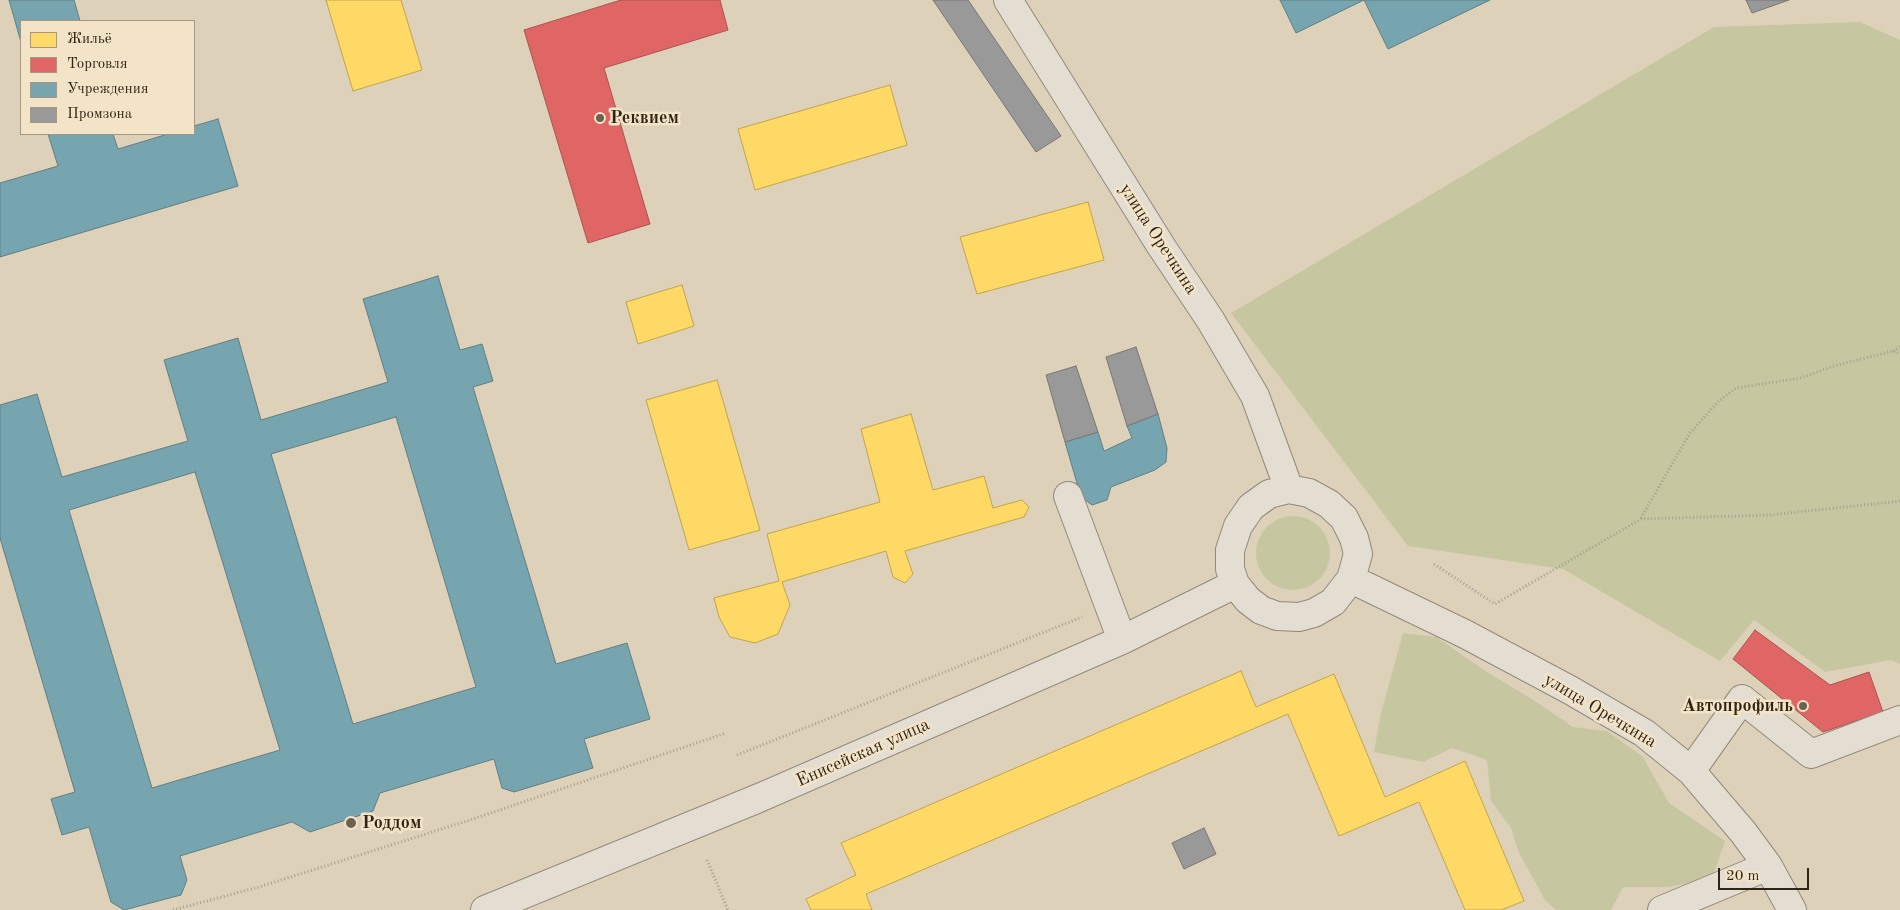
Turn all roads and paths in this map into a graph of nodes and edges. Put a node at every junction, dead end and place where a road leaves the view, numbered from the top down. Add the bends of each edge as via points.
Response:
1 (1008, 0) edge
2 (1900, 347) edge
3 (1893, 351) junction
4 (1900, 354) edge
5 (1289, 488) junction
6 (1068, 496) dead end
7 (1900, 501) edge
8 (1641, 519) junction
9 (1434, 564) dead end
10 (1351, 579) junction
11 (1235, 584) junction
12 (1109, 606) junction
13 (1122, 640) junction
14 (1900, 720) edge
15 (726, 733) dead end
16 (736, 755) dead end
17 (1692, 771) junction
18 (707, 860) dead end
19 (1768, 866) junction
20 (173, 910) edge
21 (485, 910) edge
22 (728, 910) edge
23 (1662, 910) edge
24 (1792, 910) edge

1 - 5 street, улица Оречкина via 1255,396
2 - 3 path
3 - 4 path
3 - 8 path via 1800,378 1736,388 1718,402 1690,433
5 - 10 street via 1309,493 1329,504 1344,518 1358,554
5 - 11 street via 1269,494 1251,507 1238,526 1230,550 1230,569
6 - 12 street
7 - 8 path via 1771,515
8 - 9 path via 1495,604
10 - 11 street via 1333,602 1299,617 1277,616 1261,610
10 - 17 street, улица Оречкина via 1570,690 1644,733
11 - 13 street, Енисейская улица
12 - 13 street
12 - 16 path
13 - 21 street, Енисейская улица via 759,798
14 - 17 street via 1811,754 1742,699
15 - 20 path via 473,819 259,887
17 - 19 street, улица Оречкина
18 - 22 path
19 - 23 street
19 - 24 street, улица Оречкина

